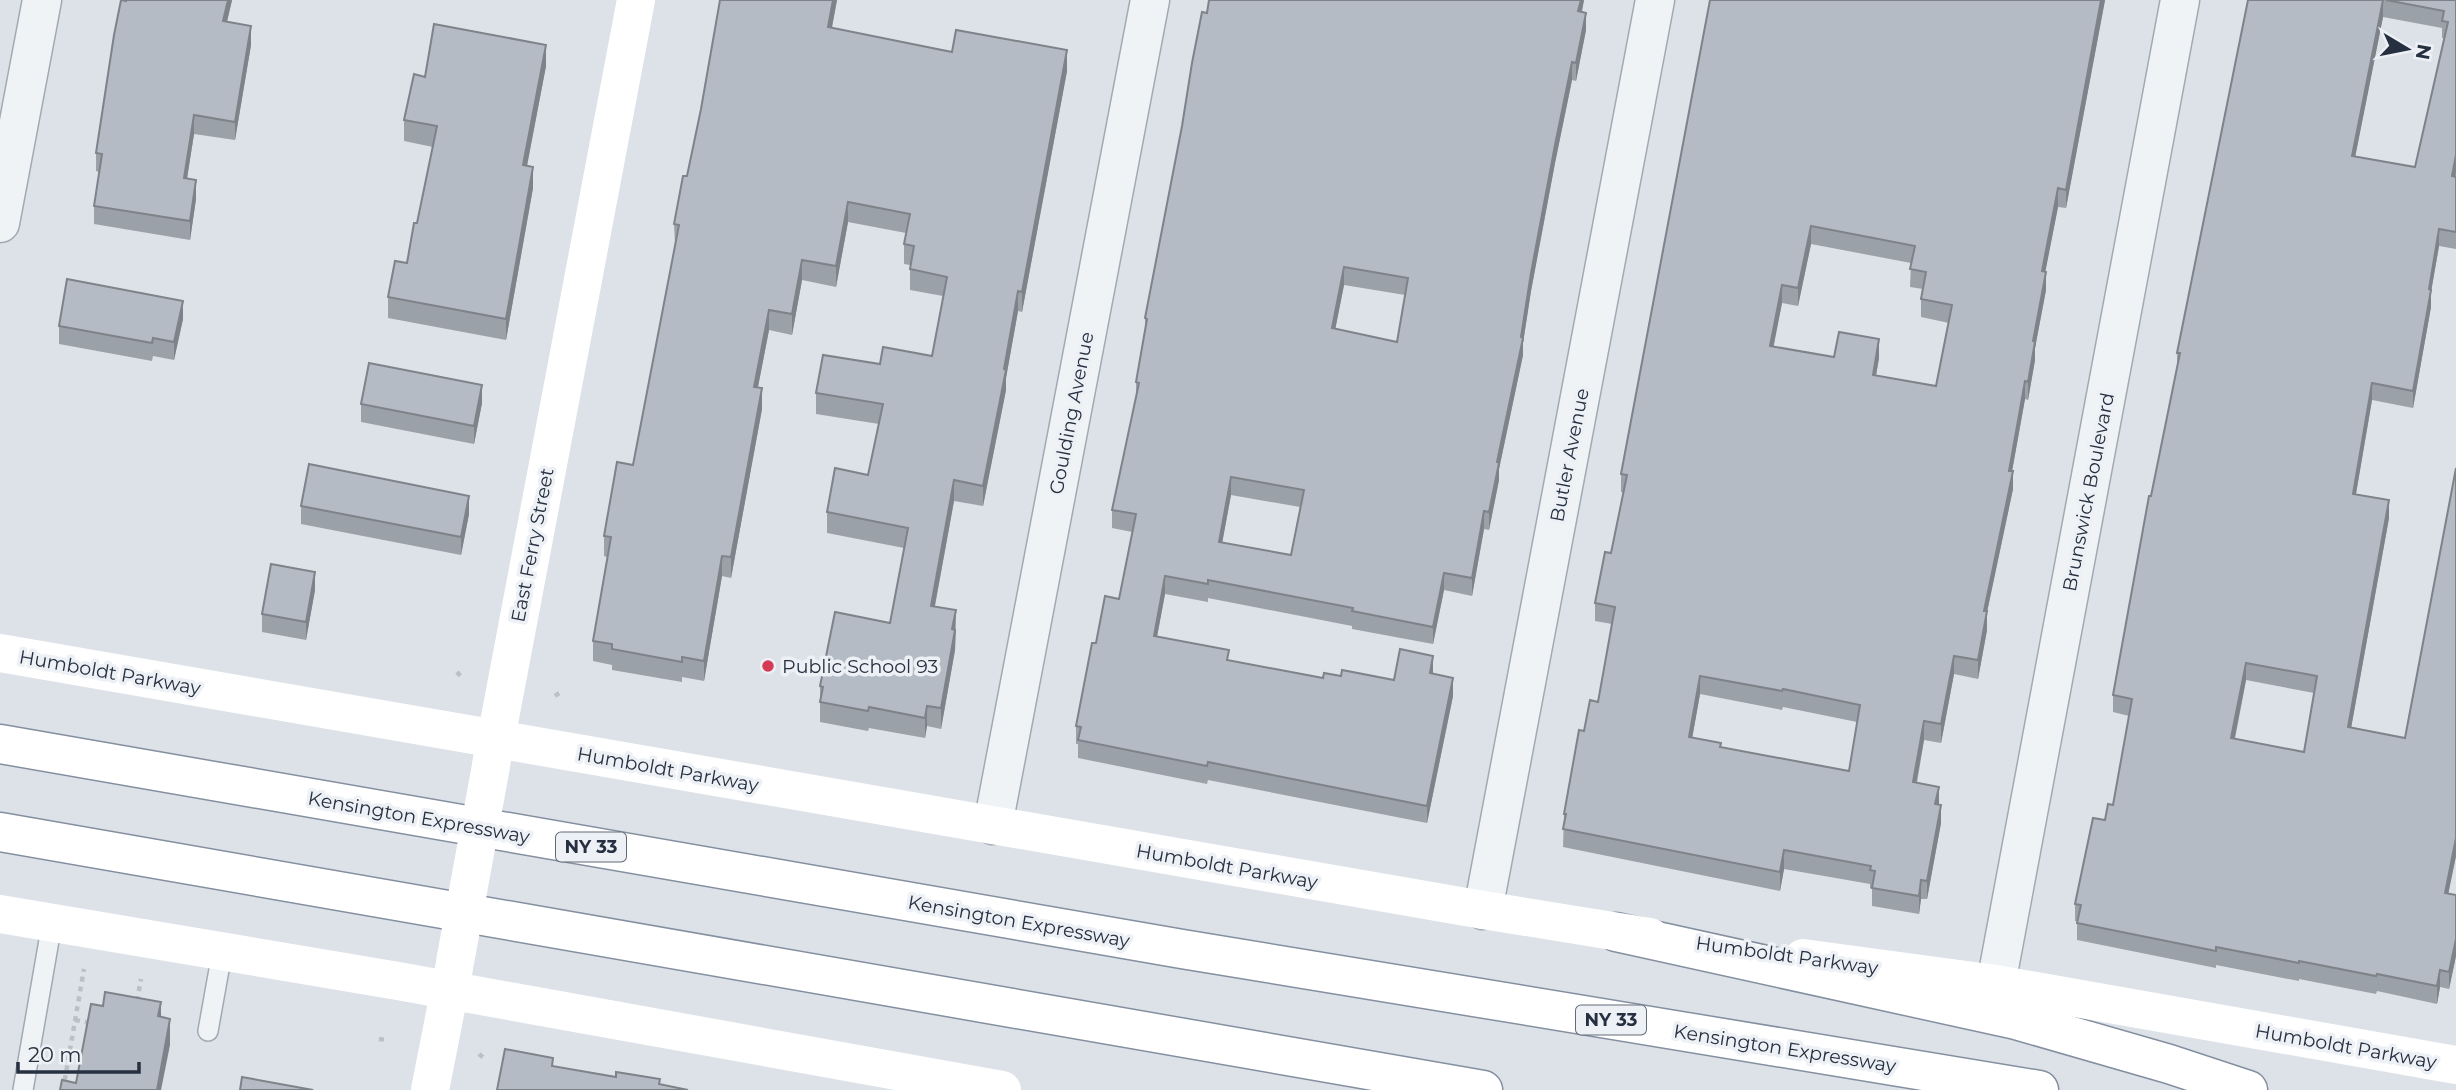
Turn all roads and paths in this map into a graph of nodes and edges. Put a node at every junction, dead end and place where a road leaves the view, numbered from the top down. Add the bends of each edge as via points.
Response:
1 (42, 0) edge
2 (636, 0) edge
3 (1150, 0) edge
4 (1656, 0) edge
5 (2180, 0) edge
6 (0, 223) edge
7 (0, 653) edge
8 (457, 672) dead end
9 (463, 680) dead end
10 (561, 692) dead end
11 (555, 696) dead end
12 (0, 744) edge
13 (493, 752) junction
14 (993, 825) junction
15 (0, 832) edge
16 (1483, 910) junction
17 (0, 914) edge
18 (52, 923) junction
19 (1616, 932) junction
20 (222, 953) junction
21 (84, 968) dead end
22 (452, 976) junction
23 (142, 977) dead end
24 (1996, 984) junction
25 (137, 1002) edge
26 (75, 1020) junction
27 (100, 1024) edge
28 (208, 1031) dead end
29 (379, 1039) dead end
30 (387, 1040) dead end
31 (479, 1054) dead end
32 (486, 1060) dead end
33 (2456, 1065) edge
34 (23, 1090) edge
35 (63, 1090) edge
36 (430, 1090) edge
37 (996, 1090) edge
38 (1483, 1090) edge
39 (2039, 1090) edge
40 (2248, 1090) edge

1 - 6 street
2 - 13 main road, East Ferry Street
3 - 14 street, Goulding Avenue
4 - 16 street, Butler Avenue
5 - 24 street, Brunswick Boulevard
7 - 13 main road, Humboldt Parkway
8 - 9 path
10 - 11 path
12 - 39 main road, Kensington Expressway / NY 33 via 1169,947
13 - 14 main road, Humboldt Parkway
13 - 22 main road, East Ferry Street, bridge
14 - 16 main road, Humboldt Parkway
15 - 38 main road
16 - 19 main road, Humboldt Parkway
17 - 18 main road
18 - 20 main road
18 - 34 lane
19 - 24 main road, Humboldt Parkway
19 - 40 main road via 2016,1020
20 - 22 main road
20 - 28 lane
21 - 26 path
22 - 36 main road, East Ferry Street
22 - 37 main road
23 - 25 path
24 - 33 main road, Humboldt Parkway
26 - 27 path
26 - 35 path
29 - 30 path
31 - 32 path

